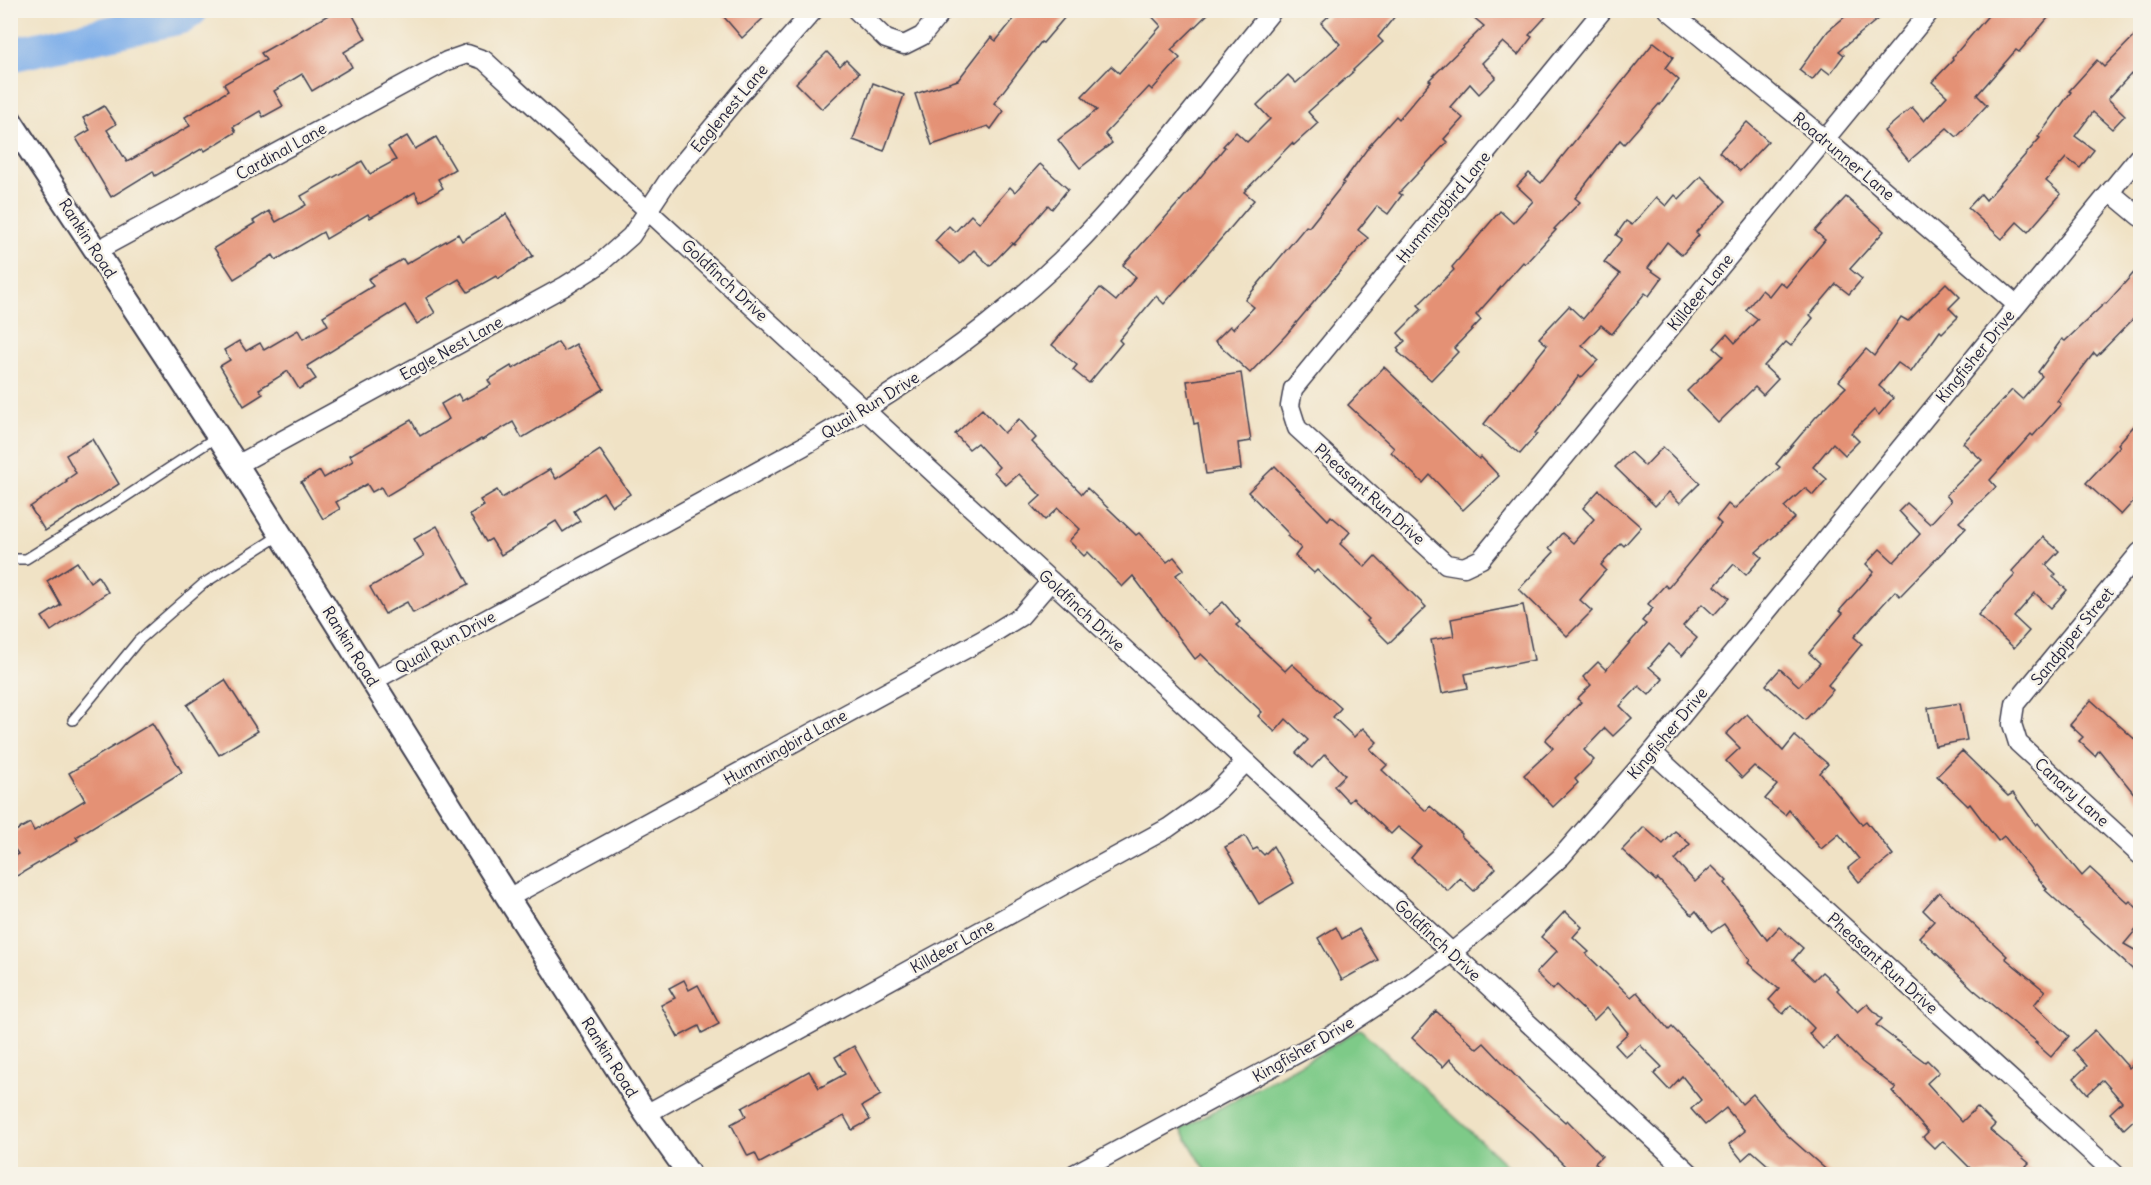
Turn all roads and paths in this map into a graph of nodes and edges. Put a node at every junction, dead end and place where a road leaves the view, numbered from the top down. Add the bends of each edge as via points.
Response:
1 (814, 10) edge
2 (855, 10) edge
3 (943, 10) edge
4 (1273, 10) edge
5 (1603, 10) edge
6 (1668, 10) edge
7 (1931, 10) edge
8 (467, 54) joint
9 (10, 120) edge
10 (1825, 140) junction
11 (2140, 155) edge
12 (2110, 192) junction
13 (649, 210) junction
14 (2140, 217) edge
15 (96, 251) junction
16 (2017, 304) junction
17 (1290, 406) joint
18 (865, 411) junction
19 (218, 436) junction
20 (237, 465) junction
21 (280, 535) junction
22 (2140, 552) edge
23 (10, 559) edge
24 (1464, 567) joint
25 (1051, 581) junction
26 (373, 681) junction
27 (73, 720) dead end
28 (2012, 724) joint
29 (1652, 752) junction
30 (1246, 762) junction
31 (2140, 855) edge
32 (508, 898) junction
33 (1451, 952) junction
34 (646, 1113) junction
35 (689, 1174) edge
36 (1074, 1174) edge
37 (1691, 1174) edge
38 (2115, 1174) edge

1 - 13 street, Eaglenest Lane via 667,182
2 - 3 street via 886,39 904,45 922,36
4 - 18 street, Quail Run Drive via 1132,183 1061,259 1000,314
5 - 17 street, Hummingbird Lane via 1293,389
6 - 10 street, Roadrunner Lane
7 - 10 street, Killdeer Lane
8 - 13 street, Goldfinch Drive via 484,60
8 - 15 street, Cardinal Lane via 447,61
9 - 15 street, Rankin Road
10 - 16 street, Roadrunner Lane
10 - 24 street, Killdeer Lane via 1481,559
11 - 12 street, Kingfisher Drive
12 - 14 street
12 - 16 street, Kingfisher Drive
13 - 18 street, Goldfinch Drive
13 - 20 street, Eagle Nest Lane via 631,236 597,266 565,286
15 - 19 street, Rankin Road
16 - 29 street, Kingfisher Drive
17 - 24 street, Pheasant Run Drive via 1297,428 1446,564
18 - 25 street, Goldfinch Drive
18 - 26 street, Quail Run Drive
19 - 20 street, Rankin Road
19 - 23 lane via 26,559
20 - 21 street, Rankin Road
21 - 26 street, Rankin Road
21 - 27 lane via 203,584 138,641
22 - 28 street, Sandpiper Street via 2015,704
25 - 30 street, Goldfinch Drive
25 - 32 street, Hummingbird Lane via 1021,616 984,639
26 - 32 street, Rankin Road
28 - 31 street, Canary Lane via 2018,743
29 - 33 street, Kingfisher Drive via 1561,857
29 - 38 street, Pheasant Run Drive
30 - 33 street, Goldfinch Drive
30 - 34 street, Killdeer Lane via 1213,796 1168,828
32 - 34 street, Rankin Road
33 - 36 street, Kingfisher Drive via 1336,1032
33 - 37 street, Goldfinch Drive
34 - 35 street, Rankin Road

